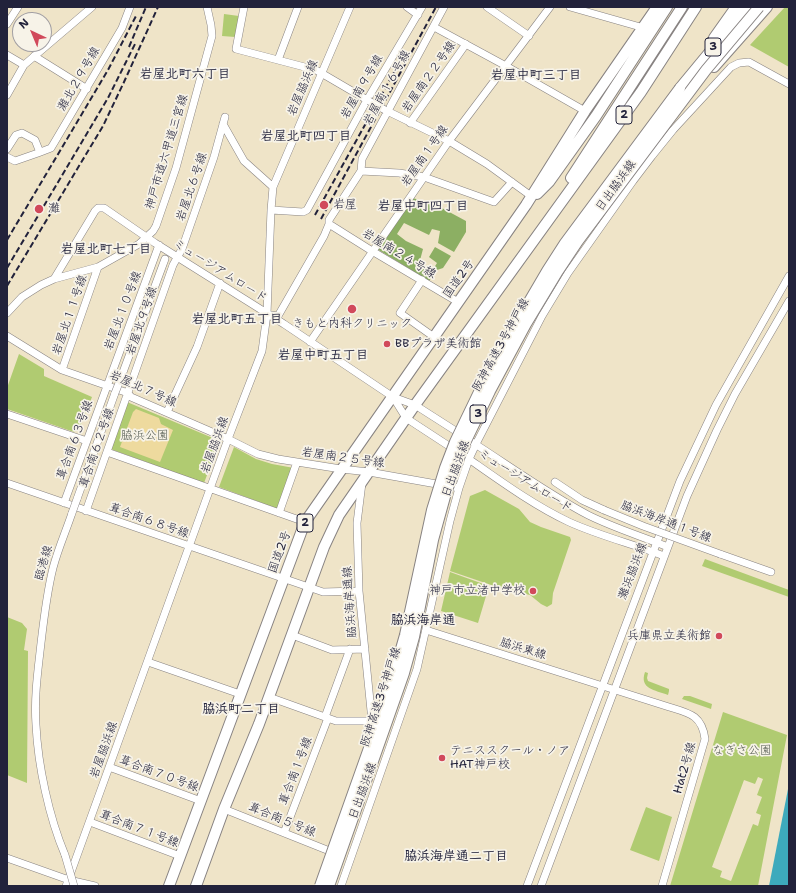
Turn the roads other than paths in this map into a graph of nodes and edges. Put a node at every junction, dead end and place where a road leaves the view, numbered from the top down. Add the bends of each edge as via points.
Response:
1 (18, 7) edge
2 (92, 7) edge
3 (130, 7) edge
4 (207, 7) edge
5 (244, 7) edge
6 (298, 7) edge
7 (350, 7) edge
8 (406, 7) edge
9 (422, 7) edge
10 (444, 7) edge
11 (488, 7) edge
12 (550, 7) edge
13 (570, 7) edge
14 (658, 7) edge
15 (667, 7) edge
16 (682, 7) edge
17 (696, 7) edge
18 (736, 7) edge
19 (748, 7) edge
20 (759, 7) edge
21 (767, 7) edge
22 (418, 15) junction
23 (7, 24) edge
24 (434, 27) junction
25 (644, 28) junction
26 (529, 36) junction
27 (466, 44) junction
28 (7, 55) edge
29 (34, 56) junction
30 (278, 60) junction
31 (24, 65) junction
32 (506, 66) junction
33 (322, 74) junction
34 (789, 84) edge
35 (680, 88) junction
36 (87, 89) junction
37 (7, 95) edge
38 (368, 100) junction
39 (683, 100) junction
40 (386, 110) junction
41 (585, 111) junction
42 (410, 123) junction
43 (449, 141) junction
44 (7, 149) edge
45 (38, 153) junction
46 (7, 157) edge
47 (362, 171) junction
48 (424, 177) junction
49 (512, 182) junction
50 (273, 187) junction
51 (528, 201) junction
52 (271, 210) junction
53 (548, 220) junction
54 (329, 224) junction
55 (146, 237) junction
56 (159, 245) junction
57 (372, 251) junction
58 (178, 257) junction
59 (166, 259) dead end
60 (98, 266) junction
61 (789, 276) edge
62 (54, 279) junction
63 (422, 280) junction
64 (220, 283) junction
65 (789, 301) edge
66 (458, 302) junction
67 (7, 313) edge
68 (267, 314) junction
69 (7, 336) edge
70 (434, 337) junction
71 (310, 342) junction
72 (62, 370) junction
73 (107, 385) junction
74 (128, 392) junction
75 (393, 397) junction
76 (415, 405) junction
77 (167, 412) junction
78 (7, 414) edge
79 (406, 418) junction
80 (228, 439) junction
81 (86, 442) junction
82 (476, 444) junction
83 (107, 452) junction
84 (469, 459) junction
85 (297, 462) junction
86 (341, 469) junction
87 (369, 472) junction
88 (362, 481) junction
89 (555, 482) dead end
90 (7, 483) edge
91 (211, 488) junction
92 (459, 488) junction
93 (64, 503) junction
94 (86, 511) junction
95 (280, 513) junction
96 (305, 522) junction
97 (656, 542) junction
98 (190, 547) junction
99 (668, 547) junction
100 (653, 552) junction
101 (664, 556) junction
102 (772, 572) dead end
103 (284, 579) junction
104 (310, 588) junction
105 (359, 591) junction
106 (426, 630) junction
107 (292, 635) junction
108 (350, 649) junction
109 (365, 649) junction
110 (148, 662) junction
111 (602, 686) junction
112 (614, 690) junction
113 (240, 694) junction
114 (269, 697) junction
115 (326, 717) junction
116 (373, 721) junction
117 (109, 767) junction
118 (201, 801) junction
119 (224, 809) junction
120 (90, 822) junction
121 (284, 833) junction
122 (332, 852) junction
123 (180, 856) junction
124 (7, 858) edge
125 (67, 883) edge
126 (74, 886) edge
127 (95, 886) edge
128 (169, 886) edge
129 (196, 886) edge
130 (320, 886) edge
131 (330, 886) edge
132 (340, 886) edge
133 (527, 886) edge
134 (541, 886) edge
135 (662, 886) edge

1 - 23 street
2 - 29 street
3 - 36 street, 灘北２９号線 via 122,28
4 - 55 street, 神戸市道六甲道三宮線 via 212,36 176,168 156,226
5 - 30 street via 236,49
6 - 30 street
7 - 33 street, 岩屋脇浜線
8 - 22 street
9 - 22 street, 岩屋南９号線
10 - 24 street, 岩屋南１６号線
11 - 26 street
12 - 26 street, 岩屋南１号線
13 - 25 street
14 - 25 highway, 国道2号 / 2
15 - 51 highway, 国道2号 / 2 via 596,116 549,182
16 - 53 highway, 2 via 570,178
17 - 53 highway, 2 via 641,92
18 - 35 highway
19 - 35 highway, 阪神高速3号神戸線 / 3
20 - 39 highway, 阪神高速3号神戸線 / 3, bridge
21 - 39 highway, bridge
22 - 38 street, 岩屋南９号線
24 - 27 street
24 - 40 street, 岩屋南１６号線
25 - 41 highway, 国道2号 / 2
26 - 32 street, 岩屋南１号線
27 - 32 street
27 - 42 street, 岩屋南２２号線
28 - 31 street
29 - 31 street
29 - 36 street
30 - 33 street
31 - 37 street
32 - 41 street
32 - 43 street, 岩屋南１号線
33 - 38 street
33 - 50 street, 岩屋脇浜線
34 - 82 street, 日出脇浜線 via 750,62 739,63 731,67 672,130 568,273 542,316
35 - 130 highway, 阪神高速3号神戸線 / 3, bridge via 547,271 488,376 455,442 432,510 405,636 395,670
36 - 45 street, 灘北２９号線 via 51,148
38 - 40 street, bridge
38 - 52 street, 岩屋南９号線 via 307,210
39 - 131 highway, 阪神高速3号神戸線 / 3, bridge via 558,271 526,324 464,445 440,512 404,673
40 - 42 street
40 - 47 street, 岩屋南１６号線 via 362,159
41 - 51 highway, 国道2号 / 2
42 - 43 street
43 - 48 street, 岩屋南１号線
43 - 49 street
44 - 45 street via 16,135 22,133 36,142
45 - 46 street, 灘北２９号線 via 15,161
47 - 48 street
47 - 54 street, 岩屋南１６号線 via 329,220
48 - 49 street via 494,202
48 - 57 street, 岩屋南１号線
49 - 51 street
50 - 52 street, 岩屋脇浜線
50 - 58 street, 岩屋北６号線 via 244,161 224,120 214,157
51 - 66 highway, 国道2号 / 2
52 - 68 street, 岩屋脇浜線
53 - 76 highway, 2
54 - 57 street, 岩屋南２４号線
54 - 68 street, 岩屋南１６号線 via 278,316
55 - 56 street, ミュージアムロード
55 - 60 street, 神戸市道六甲道三宮線 via 139,244
55 - 62 street, ミュージアムロード via 104,208 98,208
56 - 58 street, ミュージアムロード
56 - 73 street, 岩屋北１０号線
57 - 63 street, 岩屋南２４号線
57 - 71 street, 岩屋南１号線
58 - 64 street, ミュージアムロード
58 - 74 street, 岩屋北９号線
59 - 126 street, 臨港線, bridge via 53,566 45,605 36,688 36,724 52,814
60 - 62 street, 神戸市道六甲道三宮線
60 - 72 street, 岩屋北１１号線
61 - 97 street, 灘浜脇浜線 via 716,405 680,481
62 - 67 street, 神戸市道六甲道三宮線 via 28,293
63 - 66 street, 岩屋南２４号線
63 - 70 street via 400,313
64 - 68 street, ミュージアムロード
64 - 77 street via 197,347
65 - 99 street, 灘浜脇浜線 via 716,430
66 - 70 highway, 国道2号 / 2
68 - 71 street, ミュージアムロード
68 - 80 street, 岩屋脇浜線 via 262,351
69 - 72 street, 岩屋北７号線
70 - 75 highway, 国道2号 / 2
71 - 75 street, ミュージアムロード
72 - 73 street, 岩屋北７号線
73 - 74 street, 岩屋北７号線
73 - 81 street, 葺合南６３号線
74 - 77 street, 岩屋北７号線 via 131,397
74 - 83 street, 葺合南６２号線
75 - 76 street, ミュージアムロード
75 - 79 street, ミュージアムロード
75 - 86 highway, 国道2号 / 2
76 - 79 highway, 2
76 - 82 street, ミュージアムロード
77 - 80 street, 岩屋北７号線
78 - 81 street
79 - 84 street, ミュージアムロード
79 - 87 highway, 2
80 - 85 street, 岩屋南２５号線 via 258,454
80 - 91 street, 岩屋脇浜線
81 - 93 street, 葺合南６３号線
82 - 84 street, 日出脇浜線
82 - 97 street, ミュージアムロード via 545,490 589,515
83 - 91 street
83 - 94 street, 葺合南６２号線
84 - 92 street, 日出脇浜線
84 - 100 street, ミュージアムロード via 569,522
85 - 86 street, 岩屋南２５号線
85 - 95 street
86 - 87 street, 岩屋南２５号線
86 - 96 highway, 国道2号 / 2
87 - 88 highway, 2
87 - 92 street, 岩屋南２５号線
88 - 104 highway, 2 via 339,515 324,547
88 - 105 street, 脇浜海岸通線 via 357,523
89 - 102 street, 脇浜海岸通１号線, bridge via 582,500 604,510
90 - 93 street, 葺合南６８号線
91 - 95 street
91 - 98 street, 岩屋脇浜線
92 - 106 street, 日出脇浜線
93 - 94 street, 葺合南６８号線
94 - 98 street, 葺合南６８号線
95 - 96 street
96 - 103 highway, 国道2号 / 2
97 - 99 street, ミュージアムロード
97 - 100 street, 灘浜脇浜線
98 - 103 street, 葺合南６８号線
98 - 110 street, 岩屋脇浜線
99 - 101 street, 灘浜脇浜線
100 - 101 street, ミュージアムロード
100 - 111 street, 灘浜脇浜線
101 - 112 street, 灘浜脇浜線
103 - 104 street, 葺合南６８号線
103 - 113 highway, 国道2号 / 2
104 - 105 street, 葺合南６８号線 via 323,592
104 - 107 highway, 2
105 - 109 street, 脇浜海岸通線
106 - 111 street, 脇浜東線
106 - 132 street, 日出脇浜線 via 412,684
107 - 108 street via 332,650
107 - 114 highway, 2
108 - 109 street
108 - 115 street, 葺合南１号線
109 - 116 street, 脇浜海岸通線
110 - 113 street
110 - 117 street, 岩屋脇浜線
111 - 112 street, 脇浜東線
111 - 133 street, 灘浜脇浜線
112 - 134 street, 灘浜脇浜線
112 - 135 street, Hat2号線 via 691,714 700,721 704,729 705,739
113 - 118 highway, 国道2号 / 2
114 - 115 street
114 - 119 highway, 2
115 - 116 street via 336,721
115 - 121 street, 葺合南１号線
116 - 122 street, 脇浜海岸通線 via 374,733
117 - 118 street, 葺合南７０号線
117 - 120 street, 岩屋脇浜線
118 - 123 highway, 国道2号 / 2
119 - 121 street, 葺合南５号線
119 - 129 highway, 2
120 - 123 street, 葺合南７１号線
120 - 125 street, 岩屋脇浜線
121 - 122 street, 葺合南５号線
122 - 130 street, 脇浜海岸通線
123 - 128 highway, 国道2号 / 2
124 - 125 street
125 - 127 street

